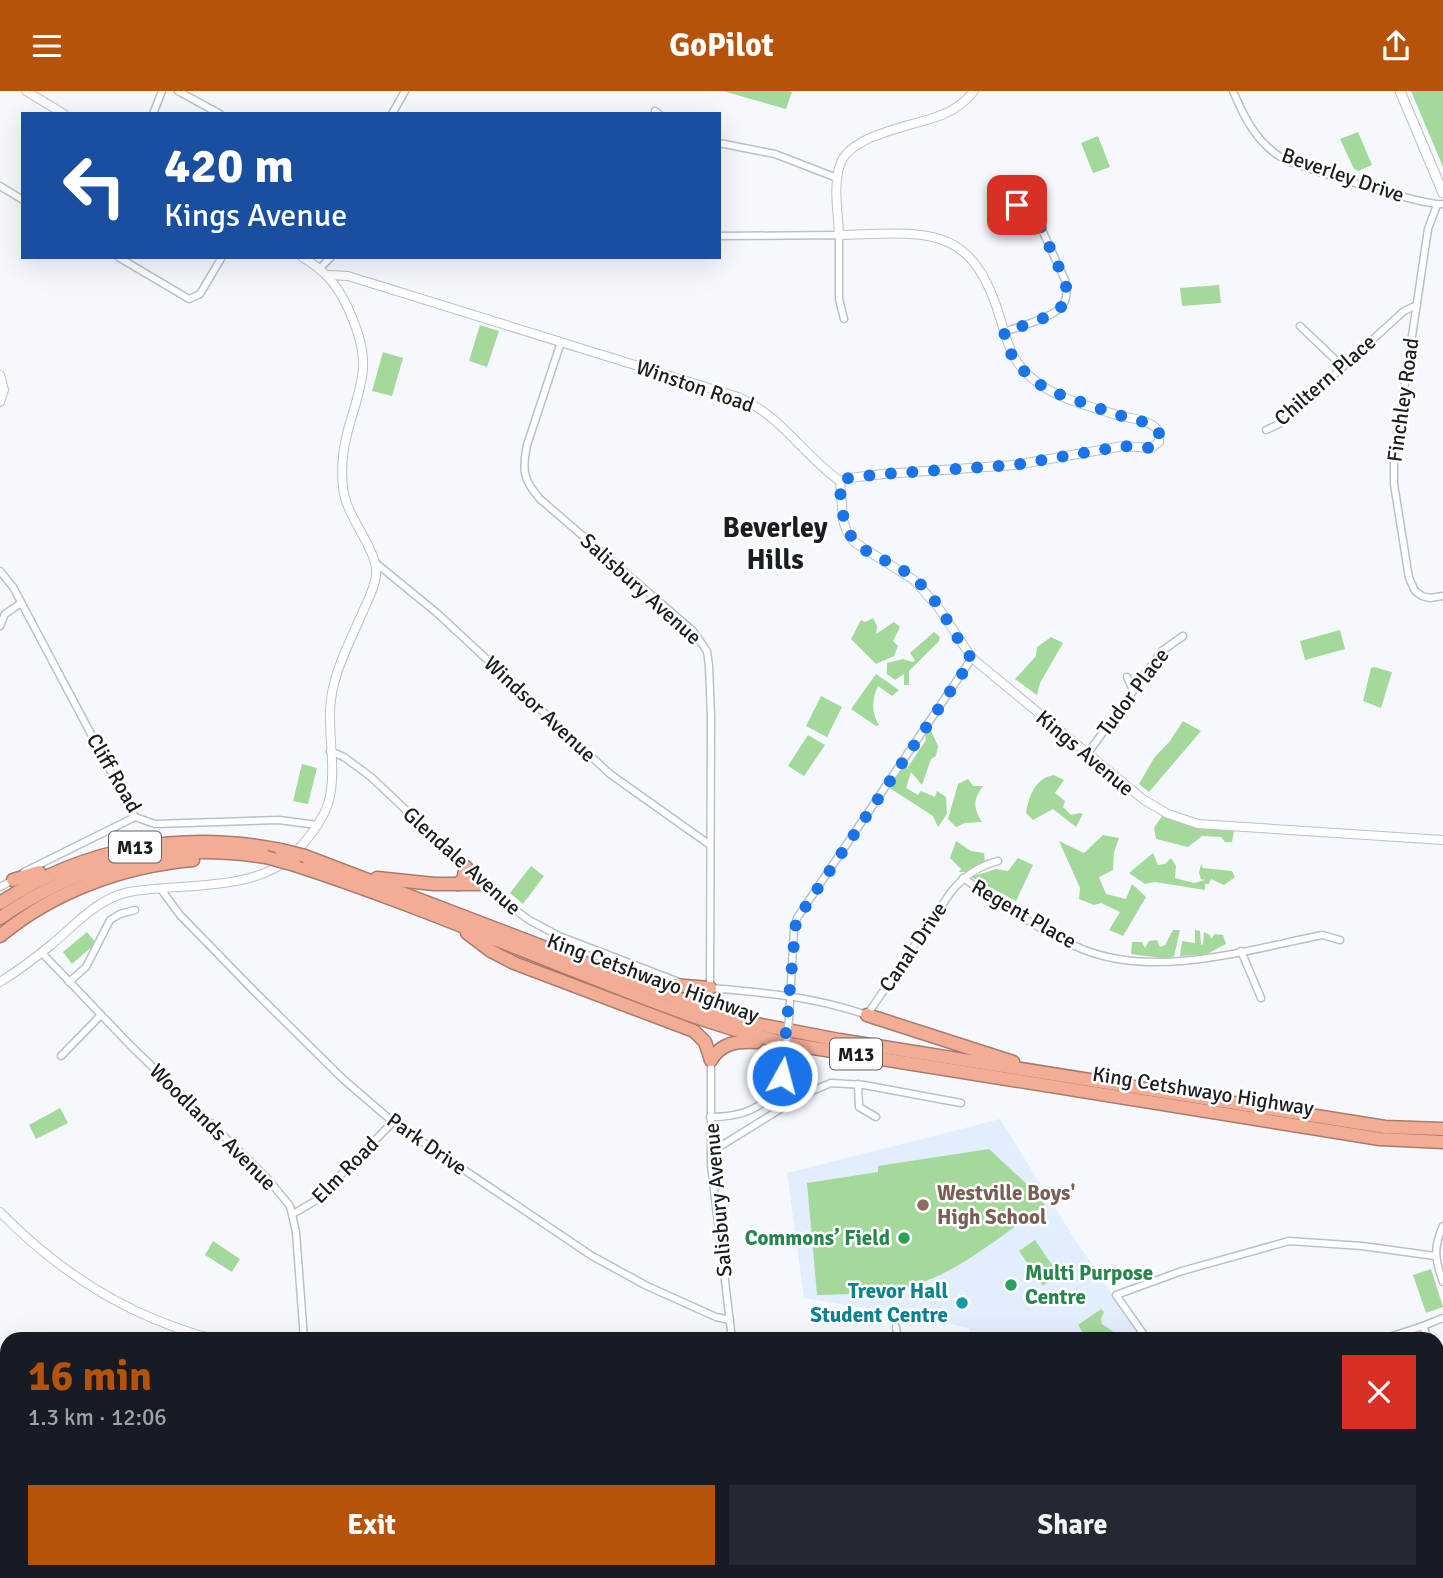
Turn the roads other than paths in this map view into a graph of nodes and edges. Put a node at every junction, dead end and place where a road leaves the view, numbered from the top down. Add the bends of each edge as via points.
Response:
1 (26, 91) edge
2 (162, 91) edge
3 (178, 91) edge
4 (405, 91) edge
5 (974, 91) edge
6 (1233, 91) edge
7 (1400, 91) edge
8 (61, 112) edge
9 (154, 112) edge
10 (216, 112) edge
11 (393, 112) edge
12 (721, 142) edge
13 (837, 178) junction
14 (0, 186) edge
15 (1443, 193) edge
16 (21, 199) edge
17 (1440, 204) edge
18 (1017, 205) dead end
19 (839, 235) junction
20 (721, 236) edge
21 (121, 259) edge
22 (221, 259) edge
23 (305, 259) edge
24 (329, 259) edge
25 (320, 268) junction
26 (328, 275) junction
27 (1417, 305) junction
28 (844, 319) dead end
29 (1300, 326) dead end
30 (1004, 332) junction
31 (561, 342) junction
32 (1343, 367) junction
33 (0, 375) edge
34 (0, 402) edge
35 (1266, 430) dead end
36 (840, 481) junction
37 (377, 564) junction
38 (0, 571) edge
39 (1443, 596) edge
40 (21, 603) junction
41 (0, 626) edge
42 (1183, 636) dead end
43 (972, 659) junction
44 (1127, 677) dead end
45 (1133, 690) junction
46 (330, 751) junction
47 (1088, 753) junction
48 (135, 817) junction
49 (317, 825) junction
50 (1443, 840) edge
51 (177, 841) junction
52 (710, 845) junction
53 (249, 855) junction
54 (300, 860) junction
55 (998, 861) dead end
56 (466, 867) junction
57 (366, 877) junction
58 (962, 878) junction
59 (13, 880) junction
60 (458, 884) junction
61 (483, 884) junction
62 (0, 887) edge
63 (178, 887) junction
64 (160, 888) junction
65 (0, 903) edge
66 (171, 903) junction
67 (135, 910) dead end
68 (0, 918) edge
69 (455, 923) junction
70 (0, 936) edge
71 (1340, 940) dead end
72 (1241, 951) junction
73 (42, 953) junction
74 (0, 982) edge
75 (69, 982) junction
76 (635, 982) junction
77 (683, 985) junction
78 (710, 988) junction
79 (791, 995) junction
80 (1261, 998) dead end
81 (867, 1014) junction
82 (101, 1015) junction
83 (61, 1056) dead end
84 (711, 1060) junction
85 (1040, 1078) junction
86 (858, 1084) junction
87 (961, 1103) dead end
88 (710, 1117) junction
89 (877, 1117) dead end
90 (393, 1122) junction
91 (1443, 1129) edge
92 (1443, 1142) edge
93 (710, 1152) junction
94 (0, 1212) edge
95 (293, 1214) junction
96 (1443, 1226) edge
97 (1434, 1256) junction
98 (1443, 1282) edge
99 (1443, 1318) edge
100 (730, 1320) junction
101 (1423, 1326) junction
102 (896, 1327) dead end
103 (190, 1332) edge
104 (304, 1332) edge
105 (731, 1332) edge
106 (897, 1332) edge
107 (1142, 1332) edge
108 (1405, 1332) edge
109 (1425, 1332) edge

1 - 8 street
2 - 9 street
3 - 10 street
4 - 11 street
5 - 13 street via 943,114 858,144 842,159
6 - 17 street, Beverley Drive via 1253,130 1269,149 1287,160
7 - 15 main road
12 - 13 street via 775,154
13 - 19 street
14 - 16 street
17 - 27 street, Finchley Road via 1428,229
18 - 30 street via 1037,219 1067,290 1059,310
19 - 20 street
19 - 28 street via 839,299
19 - 30 street via 920,235 959,247 988,283
21 - 22 street via 189,299 200,294
23 - 25 street
24 - 25 street
25 - 26 street
26 - 31 street, Winston Road via 348,276
26 - 37 street via 354,320 362,353 363,369 346,438 343,490
27 - 32 street, Chiltern Place via 1404,311
27 - 39 street, Finchley Road via 1393,472 1397,516 1413,587 1427,598
29 - 32 street
30 - 36 street via 1017,365 1038,383 1151,424 1159,433 1157,445 1123,446 1015,465
31 - 36 street, Winston Road via 758,405
31 - 52 street, Salisbury Avenue via 527,445 526,481 540,499 666,606 704,646 709,661 711,717
32 - 35 street, Chiltern Place via 1281,423
33 - 34 street via 4,390
36 - 43 street, Kings Avenue via 850,538 926,591
37 - 46 street via 372,591 333,687
37 - 52 street, Windsor Avenue via 437,613 610,774
38 - 40 street, Cliff Road
40 - 41 street via 7,612
40 - 48 street, Cliff Road
42 - 45 street, Tudor Place via 1166,646
43 - 47 street, Kings Avenue
43 - 79 street via 797,918
44 - 45 street
45 - 47 street, Tudor Place
46 - 49 street via 329,802
46 - 56 street, Glendale Avenue via 371,777
47 - 50 street, Kings Avenue via 1144,800 1198,824
48 - 49 street, Cliff Road via 155,824 292,820
48 - 59 street
49 - 63 street via 290,858 270,872 250,879
51 - 54 highway, King Cetshwayo Highway / M13, bridge via 236,842 281,849
51 - 59 highway via 113,846
51 - 65 highway, King Cetshwayo Highway / M13 via 85,860
52 - 78 street, Salisbury Avenue
53 - 54 highway, King Cetshwayo Highway / M13, bridge
53 - 68 highway, King Cetshwayo Highway / M13 via 199,852 121,861 65,880
53 - 70 highway via 159,863 125,872 44,905
54 - 57 highway, King Cetshwayo Highway / M13
54 - 69 highway, King Cetshwayo Highway / M13
55 - 58 street, Canal Drive
56 - 60 highway
56 - 61 street, Glendale Avenue
57 - 60 highway
57 - 76 highway, King Cetshwayo Highway / M13
58 - 72 street, Regent Place via 1061,940 1114,959 1164,963
58 - 81 street, Canal Drive
59 - 62 street
60 - 61 highway
61 - 77 street, Glendale Avenue via 551,932
63 - 64 street
63 - 66 street
64 - 66 street, Park Drive
64 - 73 street via 109,899
66 - 90 street, Park Drive via 343,1079
67 - 75 street via 112,918 86,967
69 - 84 highway via 514,963 694,1031 705,1042
69 - 85 highway, King Cetshwayo Highway / M13 via 751,1036
71 - 72 street, Regent Place via 1322,935
72 - 80 street
73 - 74 street
73 - 75 street, Woodlands Avenue
75 - 82 street, Woodlands Avenue
76 - 77 highway
76 - 85 highway, King Cetshwayo Highway / M13 via 751,1023
77 - 78 highway
78 - 79 street
79 - 81 street
79 - 88 street, bridge via 779,1084 760,1105 737,1115
81 - 85 highway via 970,1047
82 - 83 street
82 - 95 street, Woodlands Avenue via 267,1178
84 - 85 highway via 727,1045 754,1042 936,1072
84 - 88 street, Salisbury Avenue
85 - 91 highway, King Cetshwayo Highway / M13 via 1385,1128
85 - 92 highway, King Cetshwayo Highway / M13 via 1380,1139
86 - 87 street
86 - 89 street via 859,1107
86 - 93 street via 831,1083 813,1090
88 - 93 street, Salisbury Avenue
90 - 95 street, Elm Road via 315,1201
90 - 100 street, Park Drive via 602,1262
93 - 100 street, Salisbury Avenue
94 - 103 street via 36,1248 92,1289
95 - 104 street, Woodlands Avenue
96 - 97 street
97 - 98 street
97 - 107 street via 1297,1240 1247,1251 1116,1295
99 - 101 street
100 - 105 street, Salisbury Avenue
101 - 108 street
101 - 109 street
102 - 106 street

